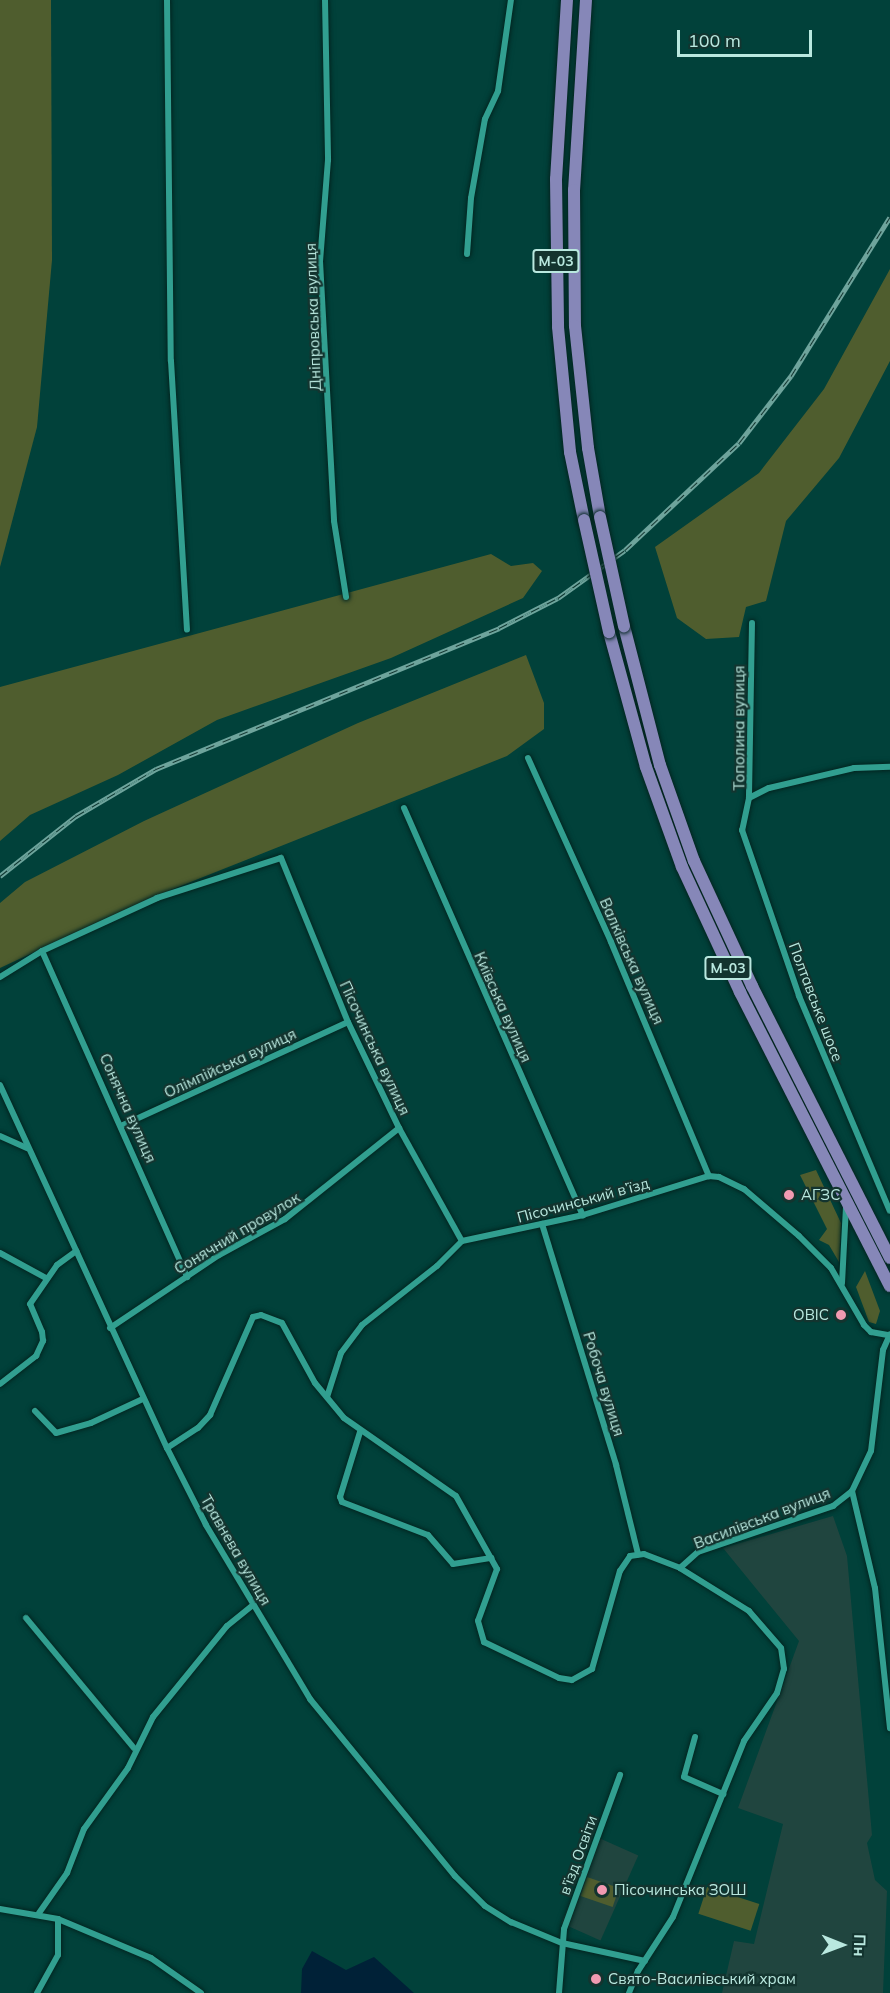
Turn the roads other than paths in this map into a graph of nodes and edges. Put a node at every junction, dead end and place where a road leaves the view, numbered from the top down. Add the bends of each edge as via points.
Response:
1 (167, 0) edge
2 (325, 0) edge
3 (511, 0) edge
4 (567, 0) edge
5 (586, 0) edge
6 (467, 254) dead end
7 (346, 597) dead end
8 (752, 622) dead end
9 (187, 630) dead end
10 (528, 759) dead end
11 (890, 766) edge
12 (749, 798) junction
13 (404, 808) dead end
14 (42, 951) junction
15 (0, 977) edge
16 (348, 1022) junction
17 (0, 1084) edge
18 (123, 1125) junction
19 (399, 1128) junction
20 (0, 1136) edge
21 (27, 1148) junction
22 (710, 1176) junction
23 (845, 1199) junction
24 (890, 1211) edge
25 (583, 1215) junction
26 (542, 1224) junction
27 (462, 1241) junction
28 (76, 1251) junction
29 (0, 1253) edge
30 (890, 1258) edge
31 (187, 1276) junction
32 (46, 1278) junction
33 (842, 1283) junction
34 (890, 1286) edge
35 (110, 1328) junction
36 (889, 1334) edge
37 (0, 1384) edge
38 (327, 1398) junction
39 (143, 1399) junction
40 (35, 1411) dead end
41 (360, 1432) junction
42 (167, 1448) junction
43 (852, 1491) junction
44 (638, 1554) junction
45 (492, 1558) junction
46 (680, 1568) junction
47 (253, 1605) junction
48 (26, 1618) dead end
49 (890, 1728) edge
50 (695, 1737) dead end
51 (134, 1748) junction
52 (620, 1775) dead end
53 (723, 1794) junction
54 (0, 1909) edge
55 (39, 1913) junction
56 (58, 1919) junction
57 (562, 1943) junction
58 (645, 1961) junction
59 (37, 1993) edge
60 (201, 1993) edge
61 (559, 1993) edge
62 (629, 1993) edge

1 - 9 street via 171,361
2 - 7 street, Дніпровська вулиця via 328,160 320,261 334,521
3 - 6 street via 498,91 486,119 471,198
4 - 23 highway, М-03, bridge via 556,179 558,327 570,452 609,632 646,767 682,867
5 - 30 highway, М-03, bridge via 574,190 574,305 584,413 600,517 624,626 660,765 694,861 752,986
8 - 12 street, Тополина вулиця
10 - 22 street, Валківська вулиця
11 - 12 street, Тополина вулиця via 854,768 769,789
12 - 24 street, Полтавське шосе via 742,830 756,876 799,996
13 - 25 street, Київська вулиця
14 - 15 street
14 - 16 street, Пісочинська вулиця via 157,898 281,858
14 - 18 street, Сонячна вулиця
16 - 18 street, Олімпійська вулиця
16 - 19 street, Пісочинська вулиця
17 - 21 street, Травнева вулиця
18 - 31 street, Сонячна вулиця
19 - 27 street, Пісочинська вулиця
19 - 31 street, Сонячний провулок via 303,1207
20 - 21 street
21 - 28 street, Травнева вулиця
22 - 25 street, Пісочинський в’їзд
22 - 33 street via 732,1183 771,1210
23 - 33 street
23 - 34 highway, М-03
25 - 26 street, Пісочинський в’їзд
26 - 27 street, Пісочинський в’їзд
26 - 44 street, Робоча вулиця via 616,1466
27 - 38 street via 437,1266 362,1325 341,1353
28 - 32 street
28 - 35 street, Травнева вулиця
29 - 32 street
31 - 35 street, Сонячний провулок
32 - 37 street via 30,1304 42,1332 40,1349 25,1367
33 - 36 street via 864,1325 871,1332
35 - 39 street, Травнева вулиця
36 - 43 street, Василівська вулиця via 883,1350 871,1451
38 - 41 street
38 - 42 street via 301,1361 286,1327 255,1316 210,1415 198,1428
39 - 40 street via 91,1423 56,1433
39 - 42 street, Травнева вулиця
41 - 45 street via 456,1496
41 - 45 street via 340,1497 342,1502 428,1535 453,1564
42 - 47 street, Травнева вулиця
43 - 46 street, Василівська вулиця via 833,1506 698,1552
43 - 49 street, Василівська вулиця via 875,1588
44 - 45 street via 628,1558 620,1571 597,1658 583,1677 559,1678 484,1642 478,1624 495,1579 497,1569
44 - 46 street, Василівська вулиця
46 - 53 street, Василівська вулиця via 749,1611 781,1648 784,1658 777,1693 744,1741
47 - 51 street via 227,1626 189,1671
47 - 57 street, Травнева вулиця via 310,1699 454,1876 493,1912
48 - 51 street
50 - 53 street via 684,1777
51 - 55 street via 128,1768 84,1829 67,1873
52 - 57 street, в'їзд Освіти
53 - 58 street, Василівська вулиця via 674,1917
54 - 55 street
55 - 56 street
56 - 59 street via 58,1955
56 - 60 street via 152,1958
57 - 58 street, Травнева вулиця
57 - 61 street
58 - 62 street, Василівська вулиця

